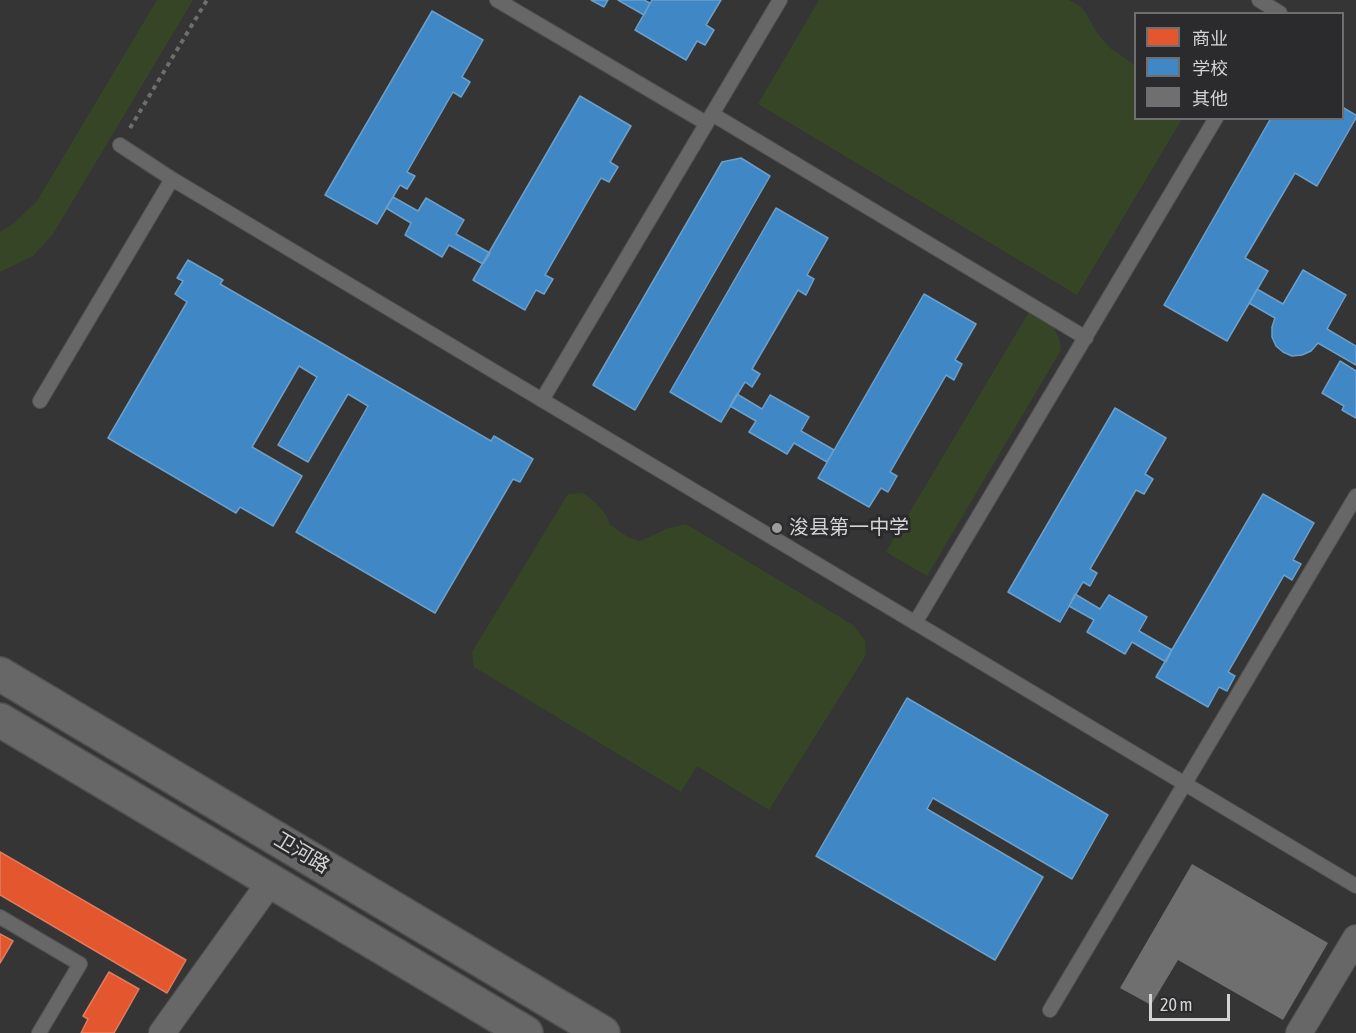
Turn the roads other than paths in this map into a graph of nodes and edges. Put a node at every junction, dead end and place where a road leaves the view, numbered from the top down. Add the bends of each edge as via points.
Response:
1 (497, 0) edge
2 (780, 0) edge
3 (1258, 0) edge
4 (1277, 12) edge
5 (709, 119) junction
6 (1215, 120) edge
7 (120, 145) road end
8 (172, 179) junction
9 (1086, 338) junction
10 (542, 400) junction
11 (40, 401) dead end
12 (1356, 496) edge
13 (915, 623) junction
14 (0, 674) edge
15 (0, 720) edge
16 (1185, 784) junction
17 (271, 882) junction
18 (1356, 886) edge
19 (0, 917) edge
20 (1356, 938) edge
21 (1050, 1010) dead end
22 (39, 1033) edge
23 (162, 1033) edge
24 (526, 1033) edge
25 (603, 1033) edge
26 (1299, 1033) edge

1 - 5 lane
2 - 5 lane
3 - 4 lane
5 - 9 lane
5 - 10 lane
6 - 9 lane
7 - 8 lane
8 - 10 lane
8 - 11 lane
9 - 13 lane
10 - 13 lane
12 - 16 lane
13 - 16 lane
14 - 25 street, 卫河路
15 - 17 street, 卫河路
16 - 18 lane
16 - 21 lane
17 - 23 street
17 - 24 street, 卫河路
19 - 22 lane via 80,963
20 - 26 street

